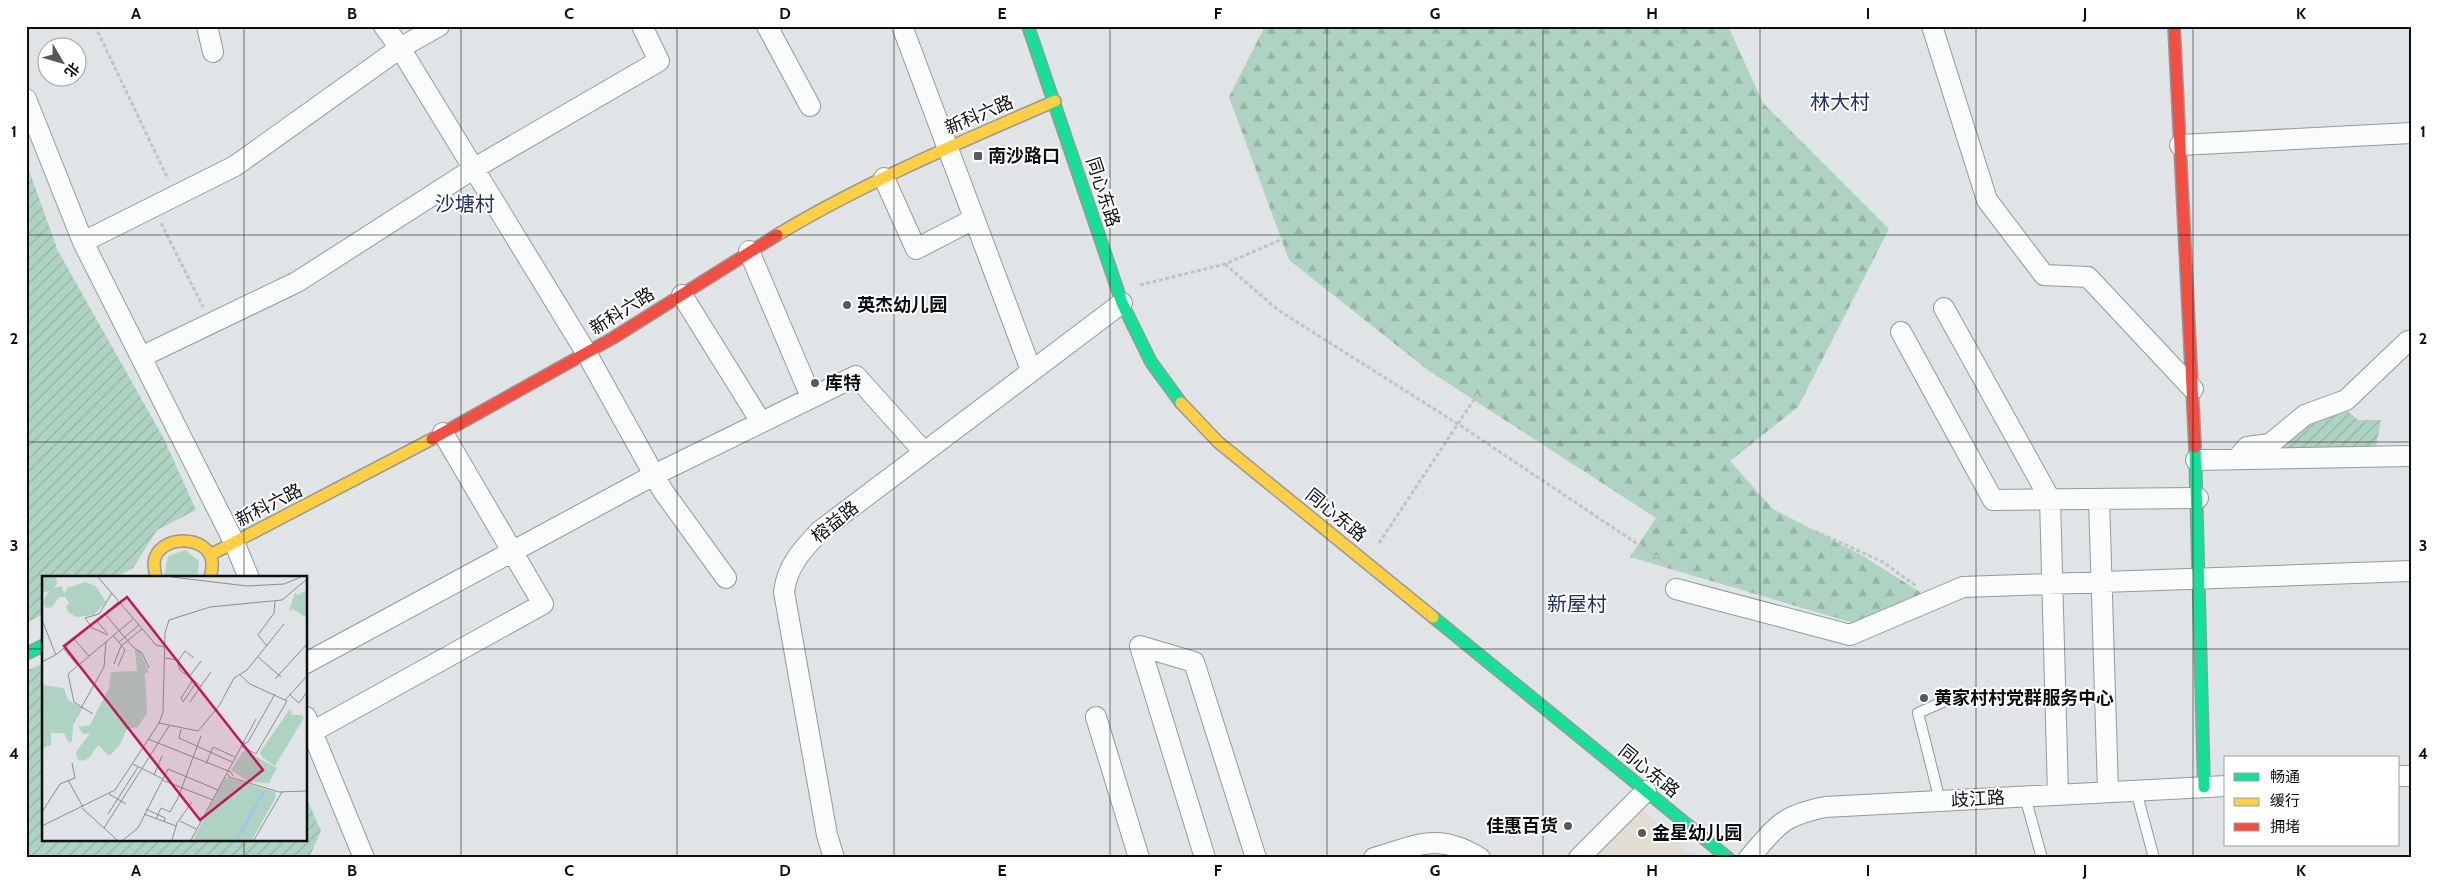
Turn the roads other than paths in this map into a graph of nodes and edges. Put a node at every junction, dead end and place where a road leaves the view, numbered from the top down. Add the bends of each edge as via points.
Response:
1 (207, 26) edge
2 (384, 26) edge
3 (439, 26) edge
4 (642, 26) edge
5 (767, 26) edge
6 (902, 26) edge
7 (1028, 26) edge
8 (1932, 26) edge
9 (2174, 26) edge
10 (400, 48) junction
11 (213, 52) dead end
12 (26, 99) edge
13 (1055, 101) junction
14 (810, 106) dead end
15 (2411, 133) edge
16 (2180, 145) junction
17 (947, 148) junction
18 (473, 169) junction
19 (884, 178) junction
20 (974, 219) junction
21 (83, 242) junction
22 (749, 252) junction
23 (682, 295) junction
24 (1119, 297) junction
25 (1944, 308) dead end
26 (1901, 332) dead end
27 (2411, 341) edge
28 (587, 354) junction
29 (141, 358) junction
30 (1031, 370) junction
31 (2192, 389) junction
32 (811, 397) junction
33 (761, 422) junction
34 (443, 433) junction
35 (924, 452) junction
36 (2411, 456) edge
37 (2237, 459) junction
38 (2196, 460) junction
39 (654, 475) junction
40 (2198, 498) junction
41 (2050, 499) junction
42 (2099, 499) junction
43 (234, 542) junction
44 (513, 552) junction
45 (210, 555) junction
46 (2411, 571) edge
47 (156, 576) edge
48 (210, 576) edge
49 (248, 576) edge
50 (726, 578) dead end
51 (2199, 579) junction
52 (2102, 582) junction
53 (2053, 584) junction
54 (1676, 588) road end
55 (42, 646) edge
56 (26, 654) edge
57 (308, 662) edge
58 (1961, 694) dead end
59 (1096, 717) dead end
60 (309, 724) edge
61 (2224, 786) edge
62 (2204, 787) junction
63 (1646, 791) junction
64 (2136, 791) junction
65 (2108, 792) junction
66 (2058, 794) junction
67 (2025, 797) junction
68 (1940, 801) junction
69 (364, 858) edge
70 (834, 858) edge
71 (1139, 858) edge
72 (1205, 858) edge
73 (1256, 858) edge
74 (1374, 858) edge
75 (1480, 858) edge
76 (1579, 858) edge
77 (1728, 858) edge
78 (1749, 858) edge
79 (2042, 858) edge
80 (2154, 858) edge

1 - 11 street
2 - 10 street
3 - 10 street
4 - 18 street via 659,61
5 - 14 street
6 - 17 street
7 - 13 street, 同心东路
8 - 31 street via 1987,200 2044,275 2088,278
9 - 16 street
10 - 18 street
10 - 21 street via 235,166
12 - 21 street
13 - 17 street, 新科六路
13 - 24 street, 同心东路
15 - 16 street
16 - 31 street
17 - 19 street, 新科六路
17 - 20 street
18 - 28 street
18 - 29 street via 297,282
19 - 20 street via 916,249
19 - 22 street, 新科六路 via 811,215
20 - 30 street
21 - 29 street
22 - 23 street, 新科六路
22 - 32 street
23 - 28 street, 新科六路
23 - 33 street
24 - 30 street, 榕益路
24 - 63 street, 同心东路 via 1138,342 1159,376 1186,412 1218,442
25 - 41 street
26 - 41 street via 1993,500
27 - 37 street via 2346,400 2305,415 2270,444 2247,447
28 - 34 street, 新科六路
28 - 39 street
29 - 43 street
30 - 35 street, 榕益路
31 - 38 street
32 - 33 street
32 - 35 street via 856,376
33 - 39 street
34 - 43 street, 新科六路
34 - 44 street
35 - 70 street, 榕益路 via 820,531 798,553 786,577 784,592 827,835
36 - 37 street
37 - 38 street
38 - 40 street
39 - 44 street
39 - 50 street
40 - 42 street
40 - 51 street
41 - 42 street
41 - 53 street
42 - 52 street
43 - 45 street, 新科六路
43 - 49 street
44 - 57 street
44 - 60 street via 544,604
45 - 47 street via 204,547 188,539 170,542 157,555
45 - 48 street
46 - 51 street
51 - 52 street
51 - 62 street
52 - 53 street
52 - 65 street
53 - 54 street via 1963,587 1850,635
53 - 66 street
55 - 56 street
58 - 68 lane via 1918,712
59 - 71 street
60 - 69 street
61 - 62 street, 歧江路
62 - 64 street, 歧江路
63 - 76 street
63 - 77 street, 同心东路
64 - 65 street, 歧江路
64 - 80 lane
65 - 66 street, 歧江路
66 - 67 street, 歧江路
67 - 68 street, 歧江路
67 - 79 lane
68 - 78 street, 歧江路 via 1825,807 1800,812 1778,825
72 - 73 street via 1140,646 1194,662
74 - 75 street via 1437,841 1451,843

